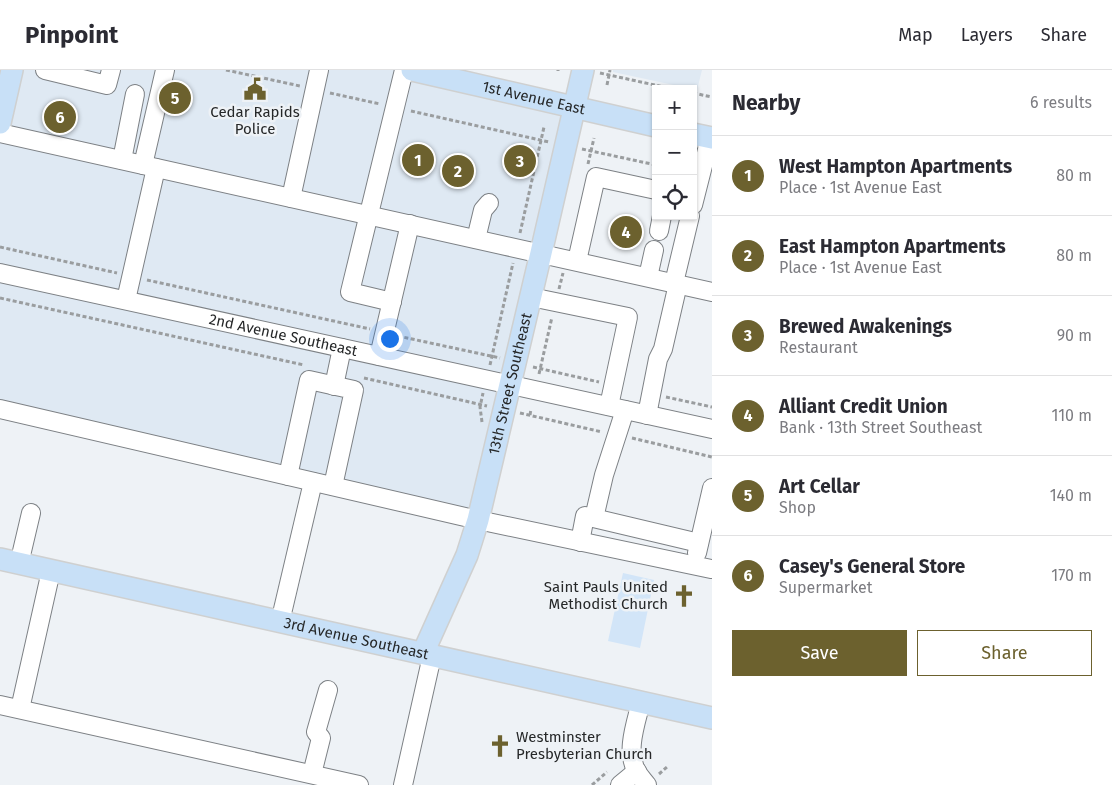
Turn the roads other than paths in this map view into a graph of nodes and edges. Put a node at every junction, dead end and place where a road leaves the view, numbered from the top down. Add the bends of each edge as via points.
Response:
1 (12, 70) edge
2 (45, 70) edge
3 (111, 70) edge
4 (165, 70) edge
5 (320, 70) edge
6 (404, 70) edge
7 (412, 70) edge
8 (590, 71) edge
9 (135, 94) dead end
10 (574, 108) junction
11 (0, 124) edge
12 (652, 125) edge
13 (0, 133) edge
14 (705, 137) edge
15 (122, 160) junction
16 (150, 166) junction
17 (697, 182) edge
18 (652, 189) edge
19 (300, 203) junction
20 (489, 203) dead end
21 (369, 215) junction
22 (689, 220) edge
23 (410, 224) junction
24 (476, 239) junction
25 (654, 250) dead end
26 (542, 253) junction
27 (577, 261) junction
28 (0, 273) edge
29 (648, 277) junction
30 (676, 284) junction
31 (712, 292) edge
32 (531, 296) junction
33 (126, 300) junction
34 (392, 302) junction
35 (342, 348) junction
36 (380, 356) junction
37 (336, 379) junction
38 (510, 384) junction
39 (617, 408) junction
40 (0, 409) edge
41 (647, 414) junction
42 (712, 429) edge
43 (288, 476) junction
44 (314, 482) junction
45 (333, 486) junction
46 (712, 488) edge
47 (31, 513) dead end
48 (594, 518) junction
49 (478, 520) junction
50 (580, 542) junction
51 (699, 542) junction
52 (10, 562) edge
53 (51, 571) junction
54 (280, 622) junction
55 (428, 654) junction
56 (328, 690) dead end
57 (640, 702) junction
58 (7, 710) edge
59 (712, 718) edge
60 (312, 774) junction
61 (647, 777) edge
62 (360, 785) edge
63 (403, 785) edge
64 (620, 785) edge

1 - 11 main road
2 - 3 street via 67,81 107,85
4 - 16 street
5 - 19 street
6 - 21 street
7 - 10 main road, 1st Avenue East
8 - 10 main road, 13th Street Southeast
9 - 15 street
10 - 12 main road, 1st Avenue East
10 - 26 main road, 13th Street Southeast
13 - 15 street via 72,156
14 - 17 street
15 - 16 street
16 - 19 street
16 - 33 street
18 - 27 street via 596,177
19 - 21 street
20 - 24 street via 483,210
21 - 23 street
21 - 34 street via 350,292
22 - 30 street
23 - 24 street
23 - 34 street
24 - 26 street
25 - 29 street
26 - 27 street
26 - 32 main road, 13th Street Southeast
27 - 29 street
28 - 33 street, 2nd Avenue Southeast
29 - 30 street
30 - 31 street
30 - 41 street
32 - 38 main road, 13th Street Southeast
32 - 39 street via 628,317
33 - 35 street, 2nd Avenue Southeast
34 - 36 street
35 - 36 street, 2nd Avenue Southeast
35 - 37 street
36 - 38 street, 2nd Avenue Southeast
37 - 43 street via 309,380
37 - 45 street via 354,390
38 - 39 street, 2nd Avenue Southeast
38 - 49 main road, 13th Street Southeast
39 - 41 street, 2nd Avenue Southeast
39 - 48 street
40 - 43 street
41 - 42 street, 2nd Avenue Southeast
43 - 44 street
44 - 45 street
44 - 54 street
45 - 49 street
46 - 51 street
47 - 52 street
48 - 50 street via 585,516
48 - 51 street
49 - 50 street
49 - 55 main road, 13th Street Southeast
50 - 51 street via 702,567
52 - 53 main road, 3rd Avenue Southeast
53 - 54 main road, 3rd Avenue Southeast
53 - 58 street
54 - 55 main road, 3rd Avenue Southeast
55 - 57 main road, 3rd Avenue Southeast
55 - 63 street
56 - 60 street via 316,732 321,738
57 - 59 main road, 3rd Avenue Southeast
57 - 61 street via 633,737 633,762
58 - 60 street via 115,739 281,774
60 - 62 street
61 - 64 street

